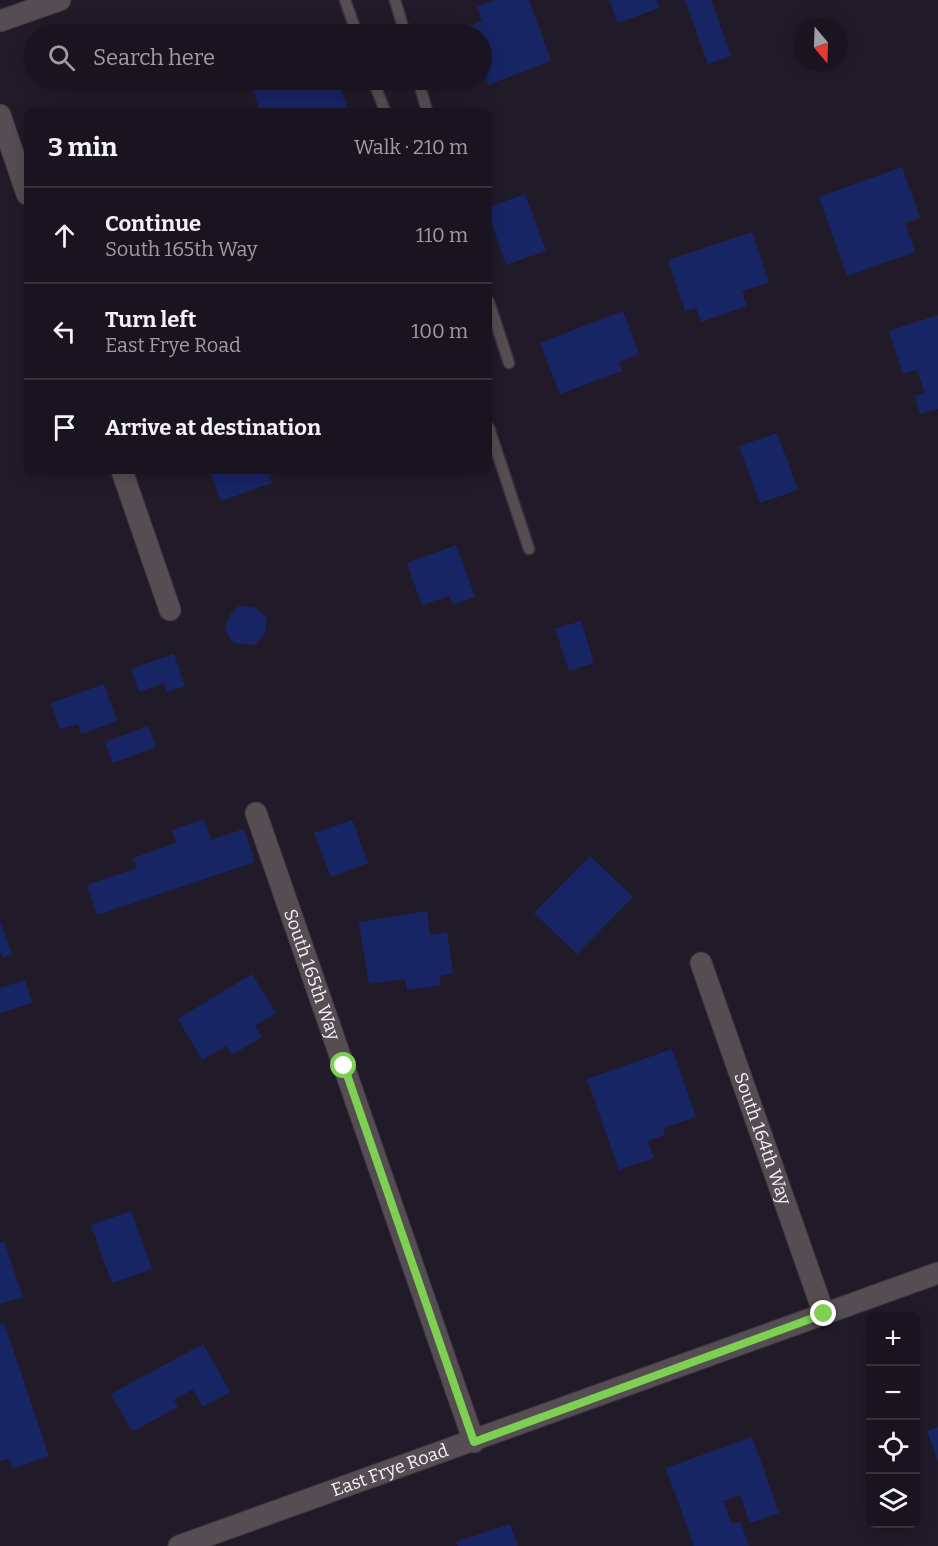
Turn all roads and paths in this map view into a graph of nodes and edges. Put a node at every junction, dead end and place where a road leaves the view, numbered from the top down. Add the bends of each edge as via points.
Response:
1 (60, 0) edge
2 (345, 0) edge
3 (394, 0) edge
4 (0, 21) edge
5 (353, 24) edge
6 (402, 24) edge
7 (377, 90) edge
8 (421, 90) edge
9 (384, 108) edge
10 (426, 108) edge
11 (0, 115) edge
12 (24, 185) edge
13 (492, 311) edge
14 (509, 363) dead end
15 (492, 437) edge
16 (123, 474) edge
17 (529, 549) dead end
18 (170, 610) dead end
19 (256, 813) dead end
20 (701, 963) dead end
21 (938, 1273) edge
22 (824, 1314) junction
23 (474, 1442) junction
24 (179, 1546) edge

1 - 4 street
2 - 5 lane
3 - 6 lane
7 - 9 lane
8 - 10 lane
11 - 12 street
13 - 14 lane
15 - 17 lane
16 - 18 street
19 - 23 street, South 165th Way
20 - 22 street, South 164th Way
21 - 22 street, East Frye Road
22 - 23 street, East Frye Road
23 - 24 street, East Frye Road

